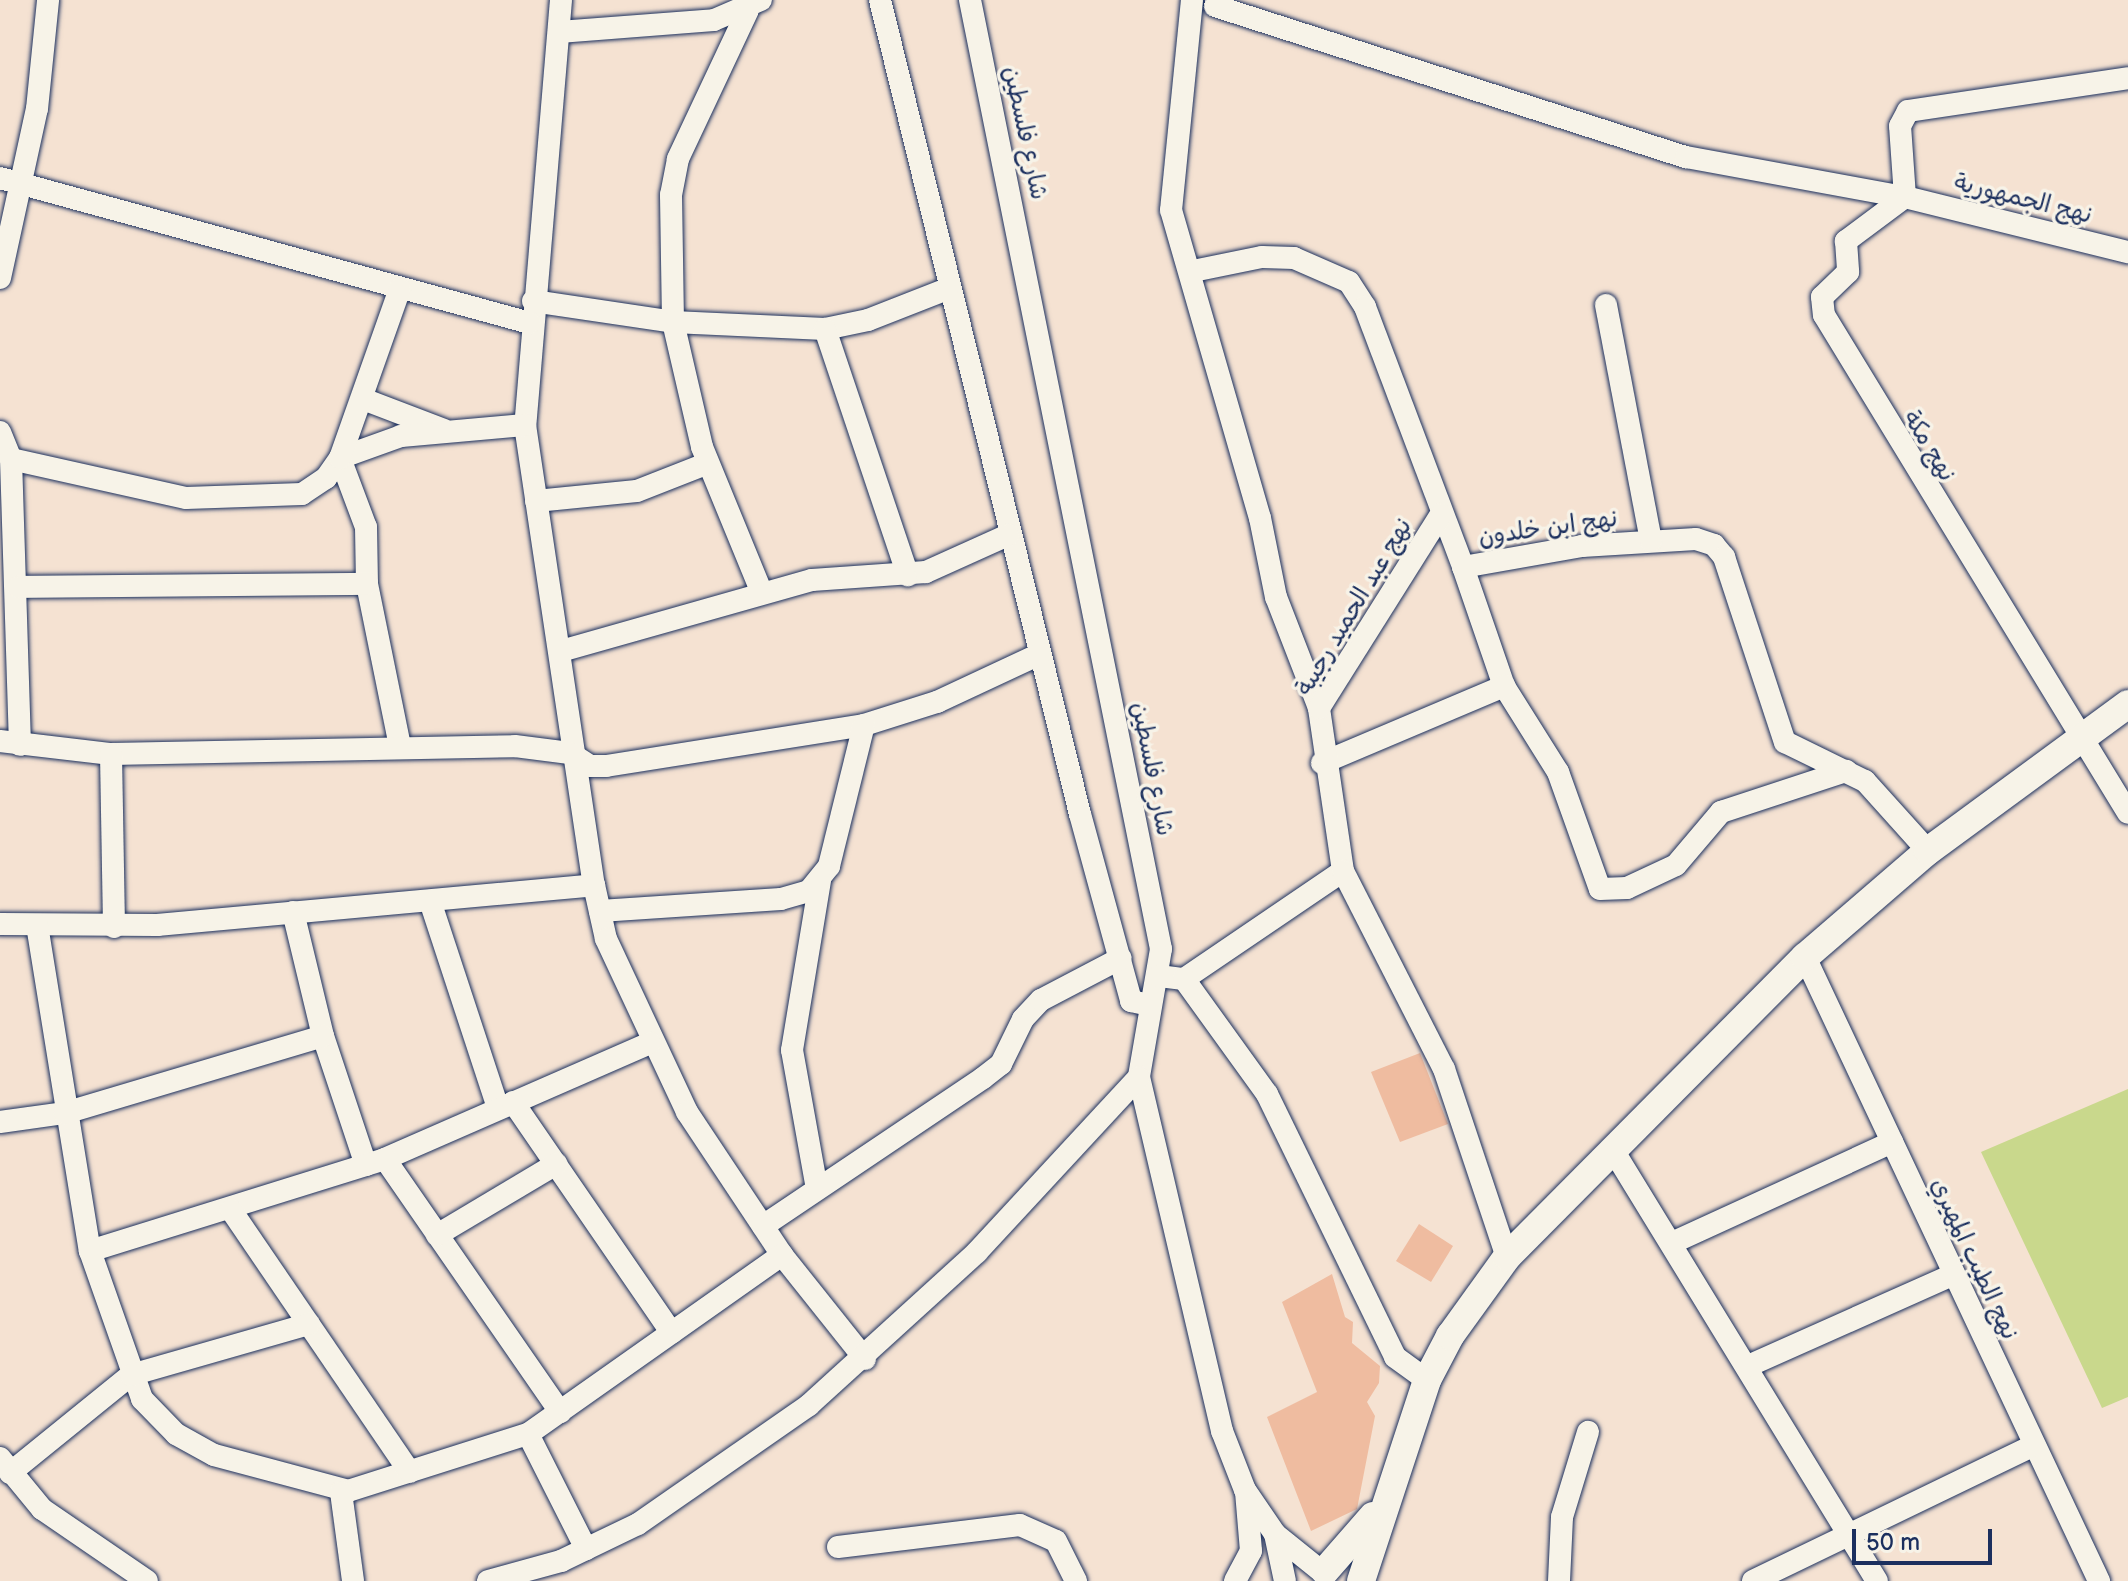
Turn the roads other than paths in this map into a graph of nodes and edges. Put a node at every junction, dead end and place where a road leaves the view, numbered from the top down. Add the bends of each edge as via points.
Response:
1 (48, 0) edge
2 (561, 0) edge
3 (880, 0) edge
4 (970, 0) edge
5 (1247, 0) edge
6 (1209, 2) edge
7 (755, 5) edge
8 (1268, 25) junction
9 (559, 32) junction
10 (2128, 78) edge
11 (10, 181) edge
12 (1905, 197) junction
13 (2128, 252) edge
14 (1193, 271) junction
15 (0, 278) edge
16 (400, 289) junction
17 (947, 289) junction
18 (1606, 305) dead end
19 (531, 312) junction
20 (673, 322) junction
21 (825, 329) junction
22 (363, 399) junction
23 (525, 425) junction
24 (0, 432) edge
25 (451, 432) junction
26 (340, 458) junction
27 (11, 459) junction
28 (708, 463) junction
29 (536, 501) junction
30 (1441, 514) junction
31 (1008, 535) junction
32 (1651, 541) junction
33 (1463, 567) junction
34 (908, 575) junction
35 (367, 584) junction
36 (19, 587) junction
37 (762, 593) junction
38 (561, 651) junction
39 (1040, 654) junction
40 (1504, 686) junction
41 (2128, 704) edge
42 (1319, 708) junction
43 (864, 725) junction
44 (2077, 738) junction
45 (10, 743) edge
46 (400, 746) junction
47 (570, 753) junction
48 (111, 754) junction
49 (1322, 763) junction
50 (1846, 771) junction
51 (2128, 813) edge
52 (1928, 851) junction
53 (1343, 871) junction
54 (820, 880) junction
55 (594, 885) junction
56 (430, 901) junction
57 (600, 911) junction
58 (293, 912) junction
59 (0, 924) edge
60 (37, 925) junction
61 (114, 927) junction
62 (1805, 957) junction
63 (1121, 958) junction
64 (1159, 976) junction
65 (1184, 979) junction
66 (1150, 1005) junction
67 (323, 1036) junction
68 (650, 1043) junction
69 (1139, 1077) junction
70 (506, 1105) junction
71 (65, 1113) junction
72 (0, 1122) edge
73 (1892, 1142) junction
74 (1613, 1150) junction
75 (375, 1162) junction
76 (556, 1164) junction
77 (817, 1189) junction
78 (231, 1210) junction
79 (763, 1226) junction
80 (437, 1235) junction
81 (1674, 1242) junction
82 (90, 1251) junction
83 (782, 1255) junction
84 (1507, 1257) junction
85 (1952, 1275) junction
86 (309, 1324) junction
87 (672, 1333) junction
88 (865, 1359) junction
89 (1748, 1366) junction
90 (131, 1375) junction
91 (1427, 1380) junction
92 (560, 1412) junction
93 (1588, 1432) dead end
94 (528, 1434) junction
95 (2032, 1446) junction
96 (5, 1465) edge
97 (410, 1472) junction
98 (1245, 1490) junction
99 (341, 1492) junction
100 (1387, 1495) junction
101 (1848, 1530) junction
102 (1275, 1534) junction
103 (838, 1547) dead end
104 (586, 1549) junction
105 (1323, 1576) edge
106 (1240, 1580) edge
107 (147, 1581) edge
108 (353, 1581) edge
109 (488, 1581) edge
110 (1076, 1581) edge
111 (1285, 1581) edge
112 (1361, 1581) edge
113 (1559, 1581) edge
114 (1753, 1581) edge
115 (1877, 1581) edge
116 (2099, 1581) edge

1 - 11 street via 37,109
2 - 9 street
3 - 17 street
4 - 64 street, شارع فلسطين via 1161,949
5 - 8 street
6 - 8 street, نهج الجمهورية
6 - 14 street via 1188,27 1170,196
7 - 9 street via 714,20
7 - 20 street via 678,159 671,195
8 - 12 street, نهج الجمهورية via 1686,157
9 - 19 street
10 - 12 street via 1908,111 1900,126
11 - 15 street
11 - 16 street
12 - 13 street, نهج الجمهورية
12 - 44 street, نهج مكة via 1846,241 1848,272 1822,297 1824,315
14 - 30 street, نهج ابن خلدون via 1262,257 1294,258 1349,282 1365,307
14 - 42 street via 1276,597
16 - 19 street
16 - 22 street
17 - 21 street via 868,320
17 - 31 street
18 - 32 street
19 - 20 street
19 - 23 street
20 - 21 street
20 - 28 street
21 - 34 street
22 - 25 street
22 - 26 street
23 - 25 street
23 - 29 street
24 - 27 street
25 - 26 street via 392,438
26 - 27 street via 326,478 302,494 186,498
26 - 35 street via 366,527
27 - 36 street
28 - 29 street via 637,491
28 - 37 street
29 - 38 street
30 - 33 street, نهج ابن خلدون
30 - 42 street, نهج عبد الحميد رجيبة
31 - 34 street
31 - 39 street
32 - 33 street, نهج ابن خلدون
32 - 50 street, نهج ابن خلدون via 1714,545 1724,557 1778,732 1793,749
33 - 40 street
34 - 37 street via 812,580
35 - 36 street
35 - 46 street
36 - 45 street
37 - 38 street
38 - 47 street
39 - 43 street via 937,702
39 - 63 street
40 - 49 street
40 - 50 street via 1558,772 1594,876 1607,892 1676,865 1721,812
41 - 44 main road
42 - 49 street, نهج عبد الحميد رجيبة
43 - 47 street via 606,766 590,766
43 - 54 street via 829,866
44 - 51 street
44 - 52 main road
45 - 48 street
46 - 47 street
46 - 48 street
47 - 55 street
48 - 61 street
49 - 53 street, نهج عبد الحميد رجيبة
50 - 52 street, نهج ابن خلدون via 1885,798
52 - 62 main road
53 - 65 street
53 - 84 street, نهج عبد الحميد رجيبة via 1444,1069
54 - 57 street via 781,899
54 - 77 street via 792,1050
55 - 56 street
55 - 57 street
56 - 58 street
56 - 70 street
57 - 68 street
58 - 61 street
58 - 67 street
59 - 60 street
60 - 61 street
60 - 71 street
62 - 73 street, نهج الطيب المهيري
62 - 74 main road
63 - 66 street via 1131,1001
63 - 77 street via 1041,1000 1023,1019 1001,1064
64 - 65 street
64 - 66 street, شارع فلسطين
65 - 91 street via 1267,1094 1395,1357
66 - 69 street, شارع فلسطين
67 - 71 street
67 - 75 street
68 - 70 street
68 - 79 street
69 - 88 street via 977,1252
69 - 98 street, شارع فلسطين via 1222,1431
70 - 75 street
70 - 76 street
71 - 72 street
71 - 82 street
73 - 81 street
73 - 85 street, نهج الطيب المهيري
74 - 81 street
74 - 84 main road
75 - 78 street
75 - 80 street
76 - 80 street
76 - 87 street
77 - 79 street
78 - 82 street
78 - 86 street
79 - 83 street
80 - 92 street
81 - 89 street
82 - 90 street
83 - 87 street
83 - 88 street
84 - 91 main road via 1450,1336
85 - 89 street
85 - 95 street, نهج الطيب المهيري
86 - 90 street
86 - 97 street
87 - 92 street
88 - 104 street via 809,1405 638,1524
89 - 101 street
90 - 96 street
90 - 99 street via 159,1420 195,1445
91 - 100 main road
92 - 94 street
93 - 113 street via 1562,1517
94 - 97 street
94 - 104 street
95 - 101 street
95 - 116 street, نهج الطيب المهيري
96 - 107 street via 79,1540
97 - 99 street
98 - 102 street, شارع فلسطين
98 - 106 street via 1251,1551
99 - 108 street
100 - 105 main road
100 - 112 main road
101 - 114 street
101 - 115 street
102 - 105 street
102 - 111 street
103 - 110 street via 1020,1525 1056,1541
104 - 109 street

